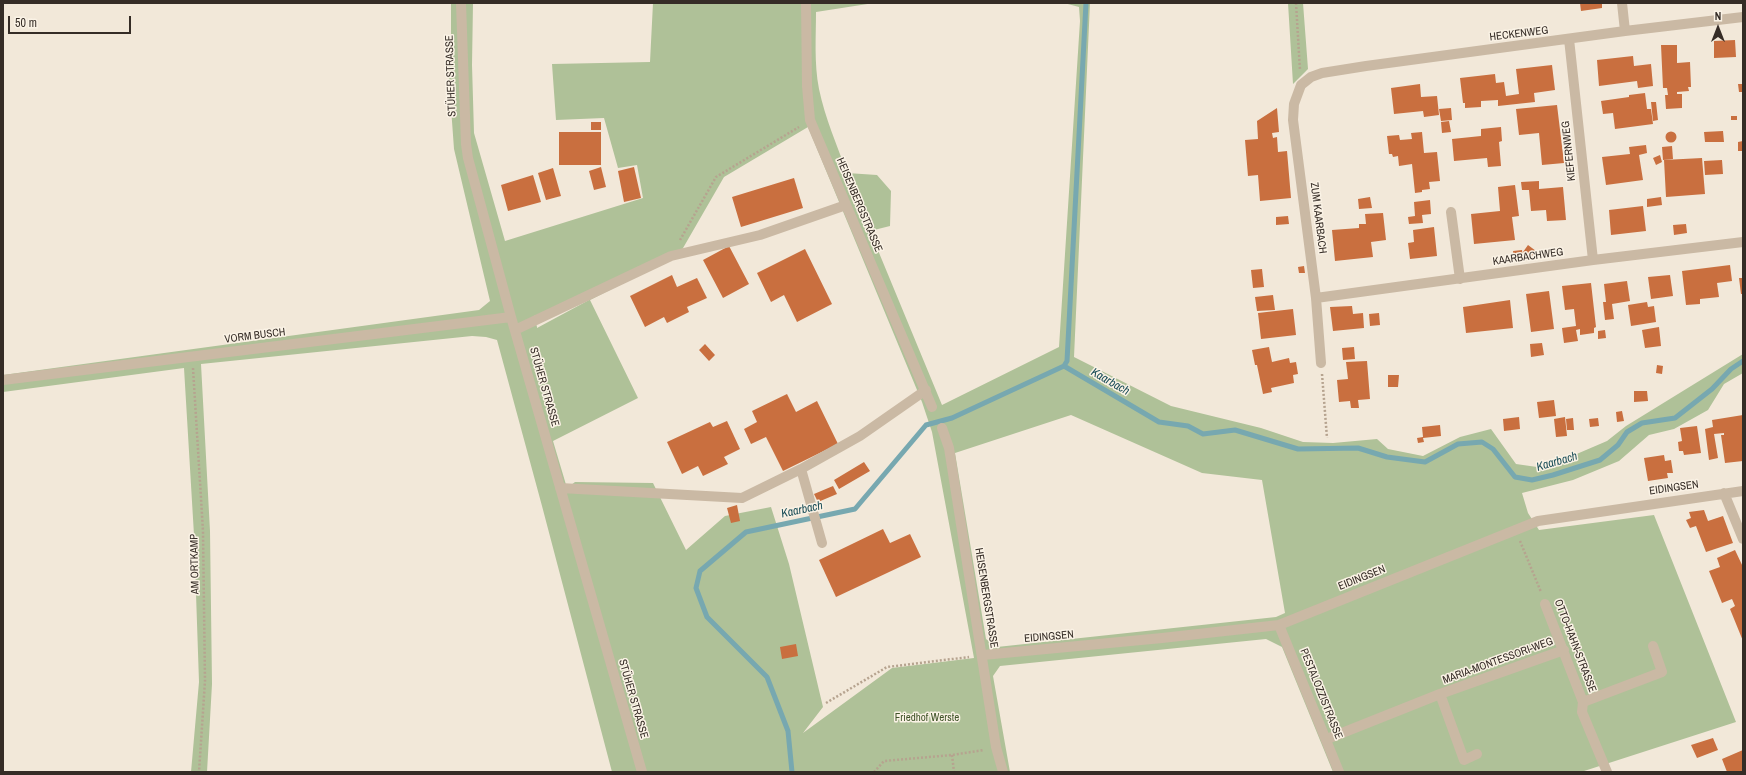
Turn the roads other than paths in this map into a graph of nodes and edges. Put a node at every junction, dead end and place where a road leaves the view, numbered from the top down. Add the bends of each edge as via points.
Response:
1 (461, 3) edge
2 (806, 3) edge
3 (1622, 3) edge
4 (1743, 17) edge
5 (1625, 31) junction
6 (1569, 39) junction
7 (1301, 85) joint
8 (846, 205) junction
9 (1451, 212) dead end
10 (1743, 242) edge
11 (1593, 260) junction
12 (1460, 279) junction
13 (1316, 298) junction
14 (511, 317) junction
15 (515, 330) junction
16 (1321, 363) road end
17 (3, 380) edge
18 (926, 390) junction
19 (932, 407) dead end
20 (942, 428) dead end
21 (801, 469) junction
22 (560, 488) junction
23 (1743, 491) edge
24 (1724, 493) junction
25 (1743, 539) edge
26 (822, 543) dead end
27 (1545, 604) road end
28 (1279, 625) junction
29 (1653, 646) dead end
30 (1564, 650) junction
31 (983, 655) junction
32 (1440, 694) junction
33 (1583, 702) junction
34 (1326, 739) junction
35 (1477, 754) dead end
36 (642, 772) edge
37 (1003, 772) edge
38 (1339, 772) edge
39 (1607, 772) edge

1 - 14 street, STÜHER STRASSE via 467,151
2 - 8 street, HEISENBERGSTRASSE via 810,120
3 - 5 street
4 - 5 street, HECKENWEG
5 - 6 street, HECKENWEG
6 - 7 street, HECKENWEG via 1322,73
6 - 11 street, KIEFERNWEG
7 - 13 street, ZUM KAARBACH via 1294,104 1294,120
8 - 15 street via 760,235 671,256
8 - 18 street, HEISENBERGSTRASSE
9 - 12 street
10 - 11 street, KAARBACHWEG
11 - 12 street, KAARBACHWEG
12 - 13 street, KAARBACHWEG
13 - 16 street, ZUM KAARBACH
14 - 15 street, STÜHER STRASSE
14 - 17 street, VORM BUSCH
15 - 22 street, STÜHER STRASSE
18 - 19 street, HEISENBERGSTRASSE
18 - 21 street via 860,436
20 - 31 street, HEISENBERGSTRASSE via 949,448
21 - 22 street via 742,498
21 - 26 street
22 - 36 street, STÜHER STRASSE
23 - 24 street, EIDINGSEN
24 - 25 street
24 - 28 street, EIDINGSEN via 1538,521
27 - 30 street, OTTO-HAHN-STRASSE
28 - 31 street, EIDINGSEN
28 - 34 street, PESTALOZZISTRASSE
29 - 33 street via 1662,672
30 - 32 street, MARIA-MONTESSORI-WEG
30 - 33 street, OTTO-HAHN-STRASSE
31 - 37 street, HEISENBERGSTRASSE via 996,747
32 - 34 street, MARIA-MONTESSORI-WEG
32 - 35 street, MARIA-MONTESSORI-WEG via 1464,760
33 - 39 street, OTTO-HAHN-STRASSE via 1582,712
34 - 38 street, PESTALOZZISTRASSE

